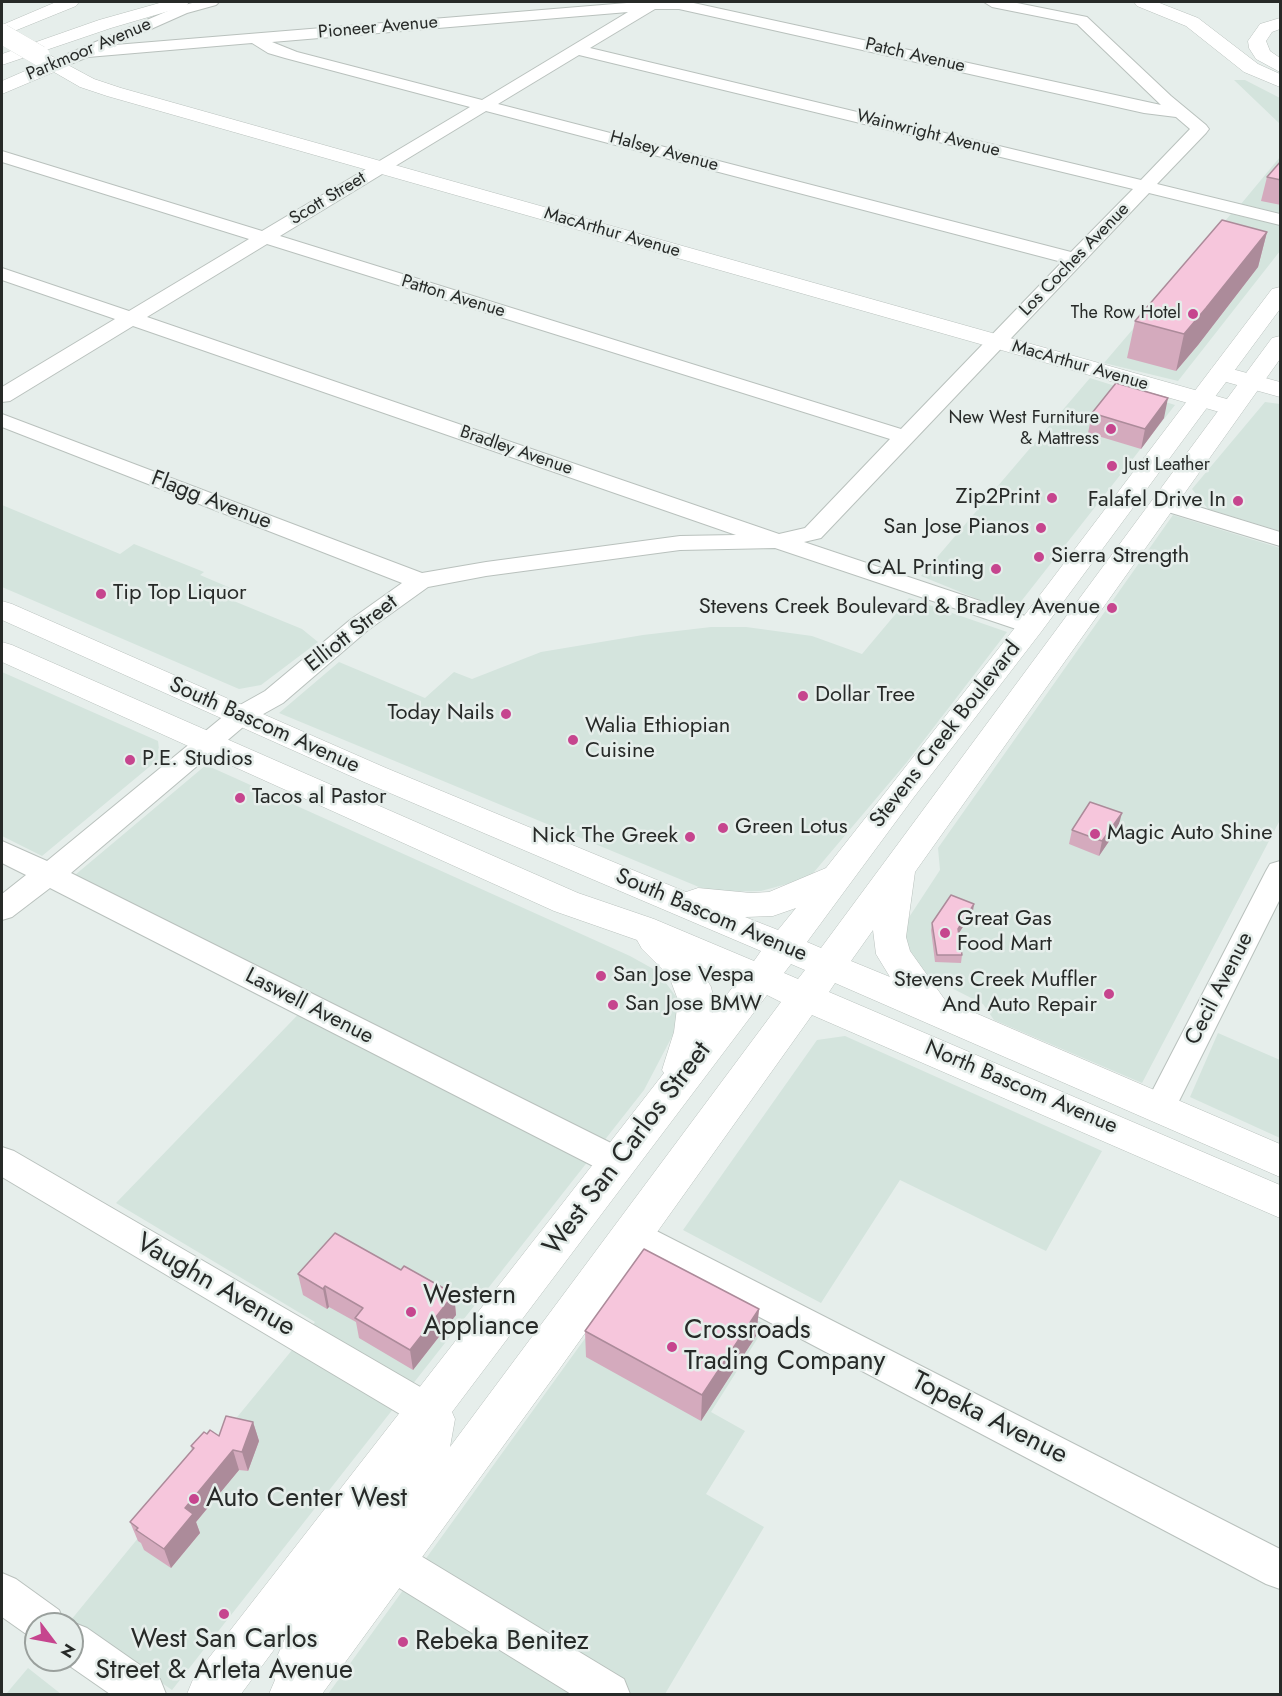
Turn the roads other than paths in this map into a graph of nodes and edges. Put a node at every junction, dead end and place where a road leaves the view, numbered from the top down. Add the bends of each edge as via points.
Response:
1 (146, 2) edge
2 (180, 2) edge
3 (211, 2) edge
4 (670, 2) edge
5 (992, 2) edge
6 (1143, 2) edge
7 (653, 3) edge
8 (77, 6) edge
9 (1281, 23) edge
10 (2, 34) edge
11 (255, 38) junction
12 (576, 49) junction
13 (86, 52) junction
14 (2, 58) edge
15 (47, 61) junction
16 (1281, 66) edge
17 (1281, 81) edge
18 (2, 87) edge
19 (483, 105) junction
20 (1180, 113) junction
21 (2, 156) edge
22 (380, 167) junction
23 (1146, 187) junction
24 (1281, 219) edge
25 (263, 238) junction
26 (1075, 259) junction
27 (2, 274) edge
28 (1281, 294) edge
29 (130, 318) junction
30 (996, 342) junction
31 (1281, 343) edge
32 (1221, 373) junction
33 (1252, 382) junction
34 (1281, 390) edge
35 (2, 396) edge
36 (1200, 399) junction
37 (1232, 408) junction
38 (2, 420) edge
39 (905, 437) junction
40 (1163, 503) junction
41 (1281, 539) edge
42 (779, 541) junction
43 (1088, 551) junction
44 (420, 581) junction
45 (2, 610) edge
46 (1031, 626) junction
47 (1069, 635) junction
48 (2, 651) edge
49 (240, 716) junction
50 (207, 744) junction
51 (2, 850) edge
52 (899, 867) junction
53 (1281, 871) edge
54 (49, 874) junction
55 (838, 876) junction
56 (664, 896) junction
57 (2, 910) edge
58 (642, 928) junction
59 (783, 947) junction
60 (827, 965) junction
61 (759, 977) junction
62 (805, 996) junction
63 (933, 1009) junction
64 (676, 1086) junction
65 (1160, 1107) junction
66 (2, 1161) edge
67 (1281, 1161) edge
68 (616, 1162) junction
69 (1281, 1202) edge
70 (633, 1234) junction
71 (428, 1411) junction
72 (392, 1561) junction
73 (1281, 1570) edge
74 (2, 1593) edge
75 (28, 1612) edge
76 (272, 1612) junction
77 (84, 1652) edge
78 (145, 1695) edge
79 (211, 1695) edge
80 (232, 1695) edge
81 (285, 1695) edge
82 (293, 1695) edge
83 (609, 1695) edge

1 - 14 main road via 88,21
2 - 14 main road
3 - 13 street, Parkmoor Avenue via 182,10
4 - 7 street, Pioneer Avenue
5 - 20 street, Los Coches Avenue via 1082,20
6 - 17 main road via 1192,22 1244,64
7 - 11 street, Pioneer Avenue
7 - 12 street, Scott Street
7 - 20 street, Patch Avenue via 679,4
8 - 10 main road
9 - 16 main road via 1266,28 1257,41 1263,55
10 - 15 main road, MacArthur Avenue, bridge
11 - 13 street, Pioneer Avenue
11 - 19 street, Halsey Avenue via 273,50
12 - 19 street, Scott Street
12 - 23 street, Wainwright Avenue
13 - 15 street, Parkmoor Avenue
15 - 18 main road, Parkmoor Avenue
15 - 22 main road, MacArthur Avenue via 87,83 114,92
19 - 22 street, Scott Street
19 - 26 street, Halsey Avenue
20 - 23 street, Los Coches Avenue via 1200,129
21 - 25 street, Patton Avenue
22 - 25 street, Scott Street
22 - 30 main road, MacArthur Avenue
23 - 24 street, Wainwright Avenue
23 - 26 street, Los Coches Avenue
25 - 29 street, Scott Street
25 - 39 street, Patton Avenue
26 - 30 street, Los Coches Avenue
27 - 29 street, Bradley Avenue
28 - 32 main road, Stevens Creek Boulevard
29 - 35 street, Scott Street
29 - 42 street, Bradley Avenue
30 - 36 main road, MacArthur Avenue
30 - 39 street, Los Coches Avenue
31 - 33 main road, Stevens Creek Boulevard
32 - 33 main road
32 - 36 main road, Stevens Creek Boulevard
33 - 34 main road
33 - 37 main road, Stevens Creek Boulevard
36 - 37 main road, MacArthur Avenue
36 - 43 main road, Stevens Creek Boulevard
37 - 40 main road, Stevens Creek Boulevard
38 - 44 street, Flagg Avenue
39 - 42 street, Los Coches Avenue via 813,533
40 - 41 street
40 - 47 main road, Stevens Creek Boulevard
42 - 44 street, Elliott Street via 680,543
42 - 46 street, Bradley Avenue
43 - 46 main road, Stevens Creek Boulevard
43 - 47 main road via 1092,558 1089,576 1060,615 1058,625
44 - 49 street, Elliott Street via 359,625 274,697
45 - 49 main road, South Bascom Avenue
46 - 55 main road, Stevens Creek Boulevard
47 - 52 main road, Stevens Creek Boulevard
48 - 50 main road, South Bascom Avenue
49 - 50 street, Elliott Street
49 - 56 main road, South Bascom Avenue
50 - 54 street, Elliott Street
50 - 58 main road, South Bascom Avenue via 566,902
51 - 54 street, Laswell Avenue
52 - 60 main road, Stevens Creek Boulevard
52 - 63 main road via 889,937 893,954
53 - 65 street, Cecil Avenue
54 - 57 street, Elliott Street
54 - 68 street, Laswell Avenue
55 - 56 main road via 773,904
55 - 59 main road, Stevens Creek Boulevard
56 - 59 main road, South Bascom Avenue
58 - 61 main road, South Bascom Avenue
58 - 64 main road via 682,967 696,1000 692,1032
59 - 60 main road, South Bascom Avenue
59 - 61 main road, West San Carlos Street
60 - 62 main road
60 - 63 main road, North Bascom Avenue
61 - 62 main road, North Bascom Avenue
61 - 64 main road, West San Carlos Street
62 - 69 main road, North Bascom Avenue
62 - 70 main road
63 - 65 main road, North Bascom Avenue
64 - 68 main road, West San Carlos Street
65 - 67 main road, North Bascom Avenue
66 - 71 street, Vaughn Avenue
68 - 71 main road, West San Carlos Street
70 - 72 main road
70 - 73 street, Topeka Avenue
71 - 76 main road, West San Carlos Street
71 - 81 main road via 433,1419 431,1440 420,1469 323,1605
72 - 82 main road
72 - 83 street
74 - 75 street
76 - 79 main road, West San Carlos Street
76 - 80 main road
77 - 78 street

